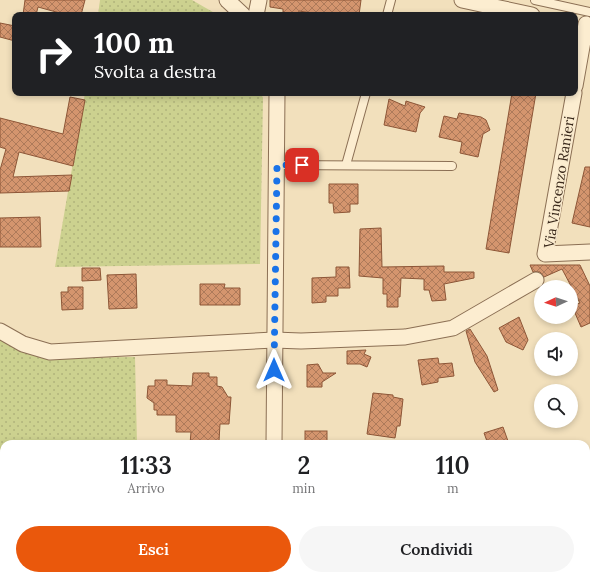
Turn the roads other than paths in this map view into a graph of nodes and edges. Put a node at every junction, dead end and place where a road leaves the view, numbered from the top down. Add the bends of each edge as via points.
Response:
1 (227, 0) edge
2 (259, 0) edge
3 (391, 0) edge
4 (462, 0) edge
5 (535, 0) edge
6 (240, 12) edge
7 (257, 12) edge
8 (388, 12) edge
9 (518, 12) edge
10 (564, 12) edge
11 (585, 21) edge
12 (578, 66) edge
13 (277, 96) edge
14 (365, 96) edge
15 (573, 96) edge
16 (277, 165) junction
17 (346, 166) junction
18 (452, 166) dead end
19 (590, 252) edge
20 (534, 281) edge
21 (0, 331) edge
22 (274, 340) junction
23 (274, 440) edge

1 - 6 street
2 - 7 street
3 - 8 lane
4 - 9 street
5 - 10 lane
11 - 12 street
13 - 16 street
14 - 17 lane
15 - 19 street, Via Vincenzo Ranieri via 545,254
16 - 17 lane
16 - 22 street
17 - 18 lane
20 - 22 street via 453,328 404,337
21 - 22 street via 23,344 50,352
22 - 23 street

